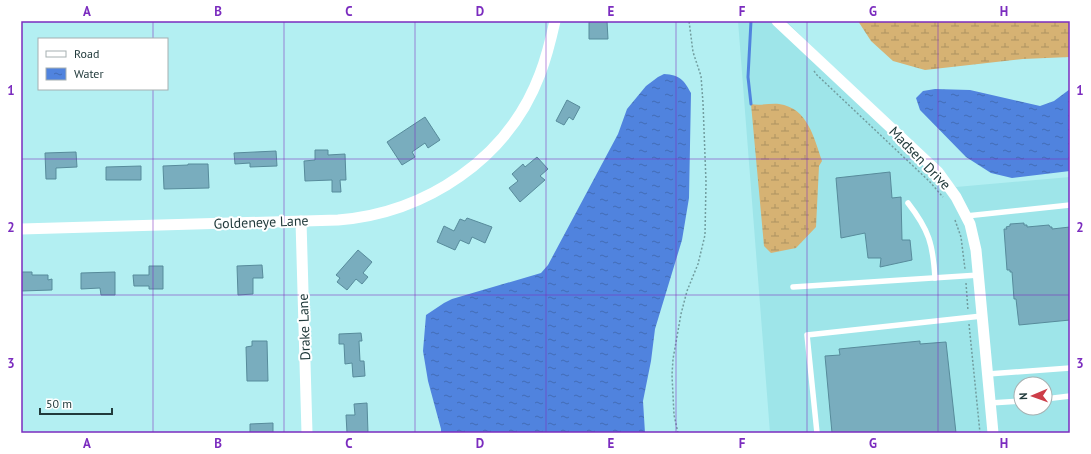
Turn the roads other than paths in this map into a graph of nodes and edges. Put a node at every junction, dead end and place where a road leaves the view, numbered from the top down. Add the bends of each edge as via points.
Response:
1 (555, 21) edge
2 (777, 21) edge
3 (908, 203) dead end
4 (1070, 205) edge
5 (966, 216) junction
6 (301, 221) junction
7 (21, 229) edge
8 (979, 275) junction
9 (935, 278) junction
10 (794, 287) dead end
11 (982, 316) junction
12 (1070, 368) edge
13 (988, 374) junction
14 (1070, 396) edge
15 (1053, 398) edge
16 (1013, 402) edge
17 (990, 403) junction
18 (307, 433) edge
19 (817, 433) edge
20 (993, 433) edge

1 - 6 street, Goldeneye Lane via 540,75 527,102 508,131 485,156 450,184 400,208 371,216
2 - 5 street, Madsen Drive via 938,172
3 - 9 lane via 921,220 929,237 934,257
4 - 5 lane
5 - 8 street, Madsen Drive via 976,250
6 - 7 street, Goldeneye Lane
6 - 18 street, Drake Lane
8 - 9 lane
8 - 11 street, Madsen Drive
9 - 10 lane
11 - 13 street, Madsen Drive
11 - 19 lane via 807,335
12 - 13 lane
13 - 17 street, Madsen Drive
14 - 15 lane
16 - 17 lane
17 - 20 street, Madsen Drive

